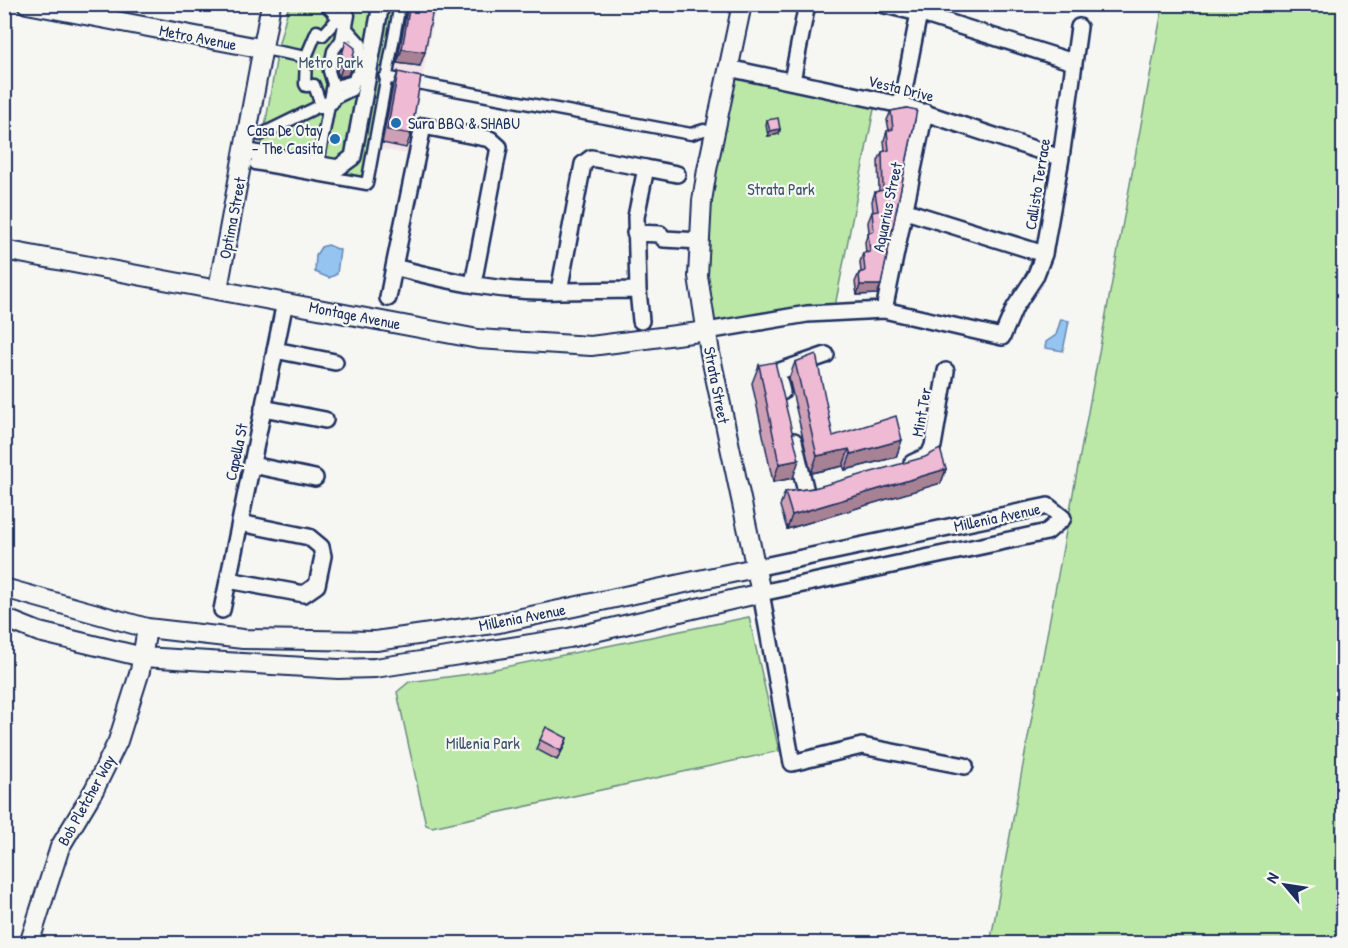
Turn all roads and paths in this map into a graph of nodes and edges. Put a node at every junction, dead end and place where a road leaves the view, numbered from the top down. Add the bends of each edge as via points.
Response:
1 (27, 4) edge
2 (271, 4) edge
3 (325, 4) edge
4 (381, 4) edge
5 (399, 4) edge
6 (742, 4) edge
7 (807, 4) edge
8 (881, 4) edge
9 (919, 13) junction
10 (344, 18) edge
11 (1079, 27) dead end
12 (264, 49) junction
13 (306, 57) junction
14 (1073, 62) junction
15 (362, 68) junction
16 (728, 68) junction
17 (386, 74) junction
18 (792, 81) junction
19 (328, 103) junction
20 (901, 105) junction
21 (925, 112) junction
22 (704, 130) dead end
23 (260, 135) dead end
24 (249, 158) junction
25 (1061, 158) junction
26 (646, 168) junction
27 (316, 170) junction
28 (677, 174) dead end
29 (906, 211) junction
30 (635, 233) junction
31 (700, 236) junction
32 (4, 250) edge
33 (1044, 254) junction
34 (394, 267) junction
35 (473, 284) junction
36 (218, 289) junction
37 (638, 290) junction
38 (559, 291) junction
39 (388, 298) dead end
40 (285, 302) junction
41 (884, 310) junction
42 (641, 321) dead end
43 (707, 331) junction
44 (275, 350) junction
45 (826, 355) dead end
46 (335, 362) dead end
47 (946, 371) dead end
48 (785, 405) edge
49 (263, 408) junction
50 (325, 420) dead end
51 (790, 426) edge
52 (252, 465) junction
53 (896, 468) edge
54 (315, 478) dead end
55 (787, 496) edge
56 (240, 523) junction
57 (755, 568) junction
58 (228, 580) junction
59 (4, 588) edge
60 (761, 593) junction
61 (222, 610) dead end
62 (4, 618) edge
63 (147, 628) junction
64 (372, 641) junction
65 (143, 657) junction
66 (375, 668) junction
67 (965, 766) dead end
68 (29, 944) edge

1 - 12 street, Metro Avenue
2 - 12 street, Optima Street
3 - 10 street
4 - 15 street
5 - 17 street
6 - 16 street, Strata Street
7 - 18 street
8 - 9 street
9 - 14 street
9 - 20 street
10 - 13 street via 323,35 317,31
10 - 15 street via 362,44
10 - 19 street via 341,40 333,51 329,71 333,84
11 - 14 street, Callisto Terrace
12 - 13 street
12 - 24 street, Optima Street
13 - 19 street via 306,86 314,85
14 - 25 street, Callisto Terrace
15 - 17 street
15 - 19 street via 352,90
15 - 27 street via 353,157 338,168
16 - 18 street, Vesta Drive
16 - 31 street, Strata Street via 707,171
17 - 22 street via 692,134
17 - 27 street via 367,184
18 - 20 street, Vesta Drive
19 - 23 street
19 - 27 street
20 - 21 street, Vesta Drive
21 - 25 street, Vesta Drive
21 - 29 street, Aquarius Street
24 - 27 street
24 - 36 street, Optima Street
25 - 33 street, Callisto Terrace
26 - 28 street
26 - 30 street
26 - 38 street via 591,158 583,164
29 - 33 street
29 - 41 street, Aquarius Street
30 - 31 street via 660,234 664,239
30 - 37 street
31 - 43 street, Strata Street via 698,276
32 - 36 street, Montage Avenue
33 - 41 street, Callisto Terrace via 1002,337
34 - 35 street
34 - 35 street via 423,126 490,139 499,147
34 - 39 street
35 - 38 street via 515,291
36 - 40 street, Montage Avenue
37 - 38 street
37 - 42 street
40 - 43 street, Montage Avenue via 478,339 591,346
40 - 44 street, Capella St
41 - 43 street via 807,314
43 - 57 street, Strata Street
44 - 46 street
44 - 49 street, Capella St
45 - 48 street via 777,372
47 - 53 street, Mint Ter via 929,455
49 - 50 street
49 - 52 street, Capella St
51 - 55 street via 812,490
52 - 54 street
52 - 56 street, Capella St
56 - 58 street, Capella St
56 - 58 street via 314,539 323,552 320,569 315,587 302,594
57 - 60 street, Strata Street
57 - 60 street, Millenia Avenue via 1048,506 1063,518 1047,532
57 - 64 street, Millenia Avenue via 499,623
58 - 61 street, Capella St
59 - 63 street, Millenia Avenue
60 - 66 street, Millenia Avenue via 569,638
60 - 67 street, Strata Street via 792,763 862,746
62 - 65 street, Millenia Avenue via 39,632
63 - 64 street, Millenia Avenue via 243,639
63 - 65 street, Bob Pletcher Way
64 - 66 street
65 - 66 street, Millenia Avenue
65 - 68 street, Bob Pletcher Way via 118,741 60,847

